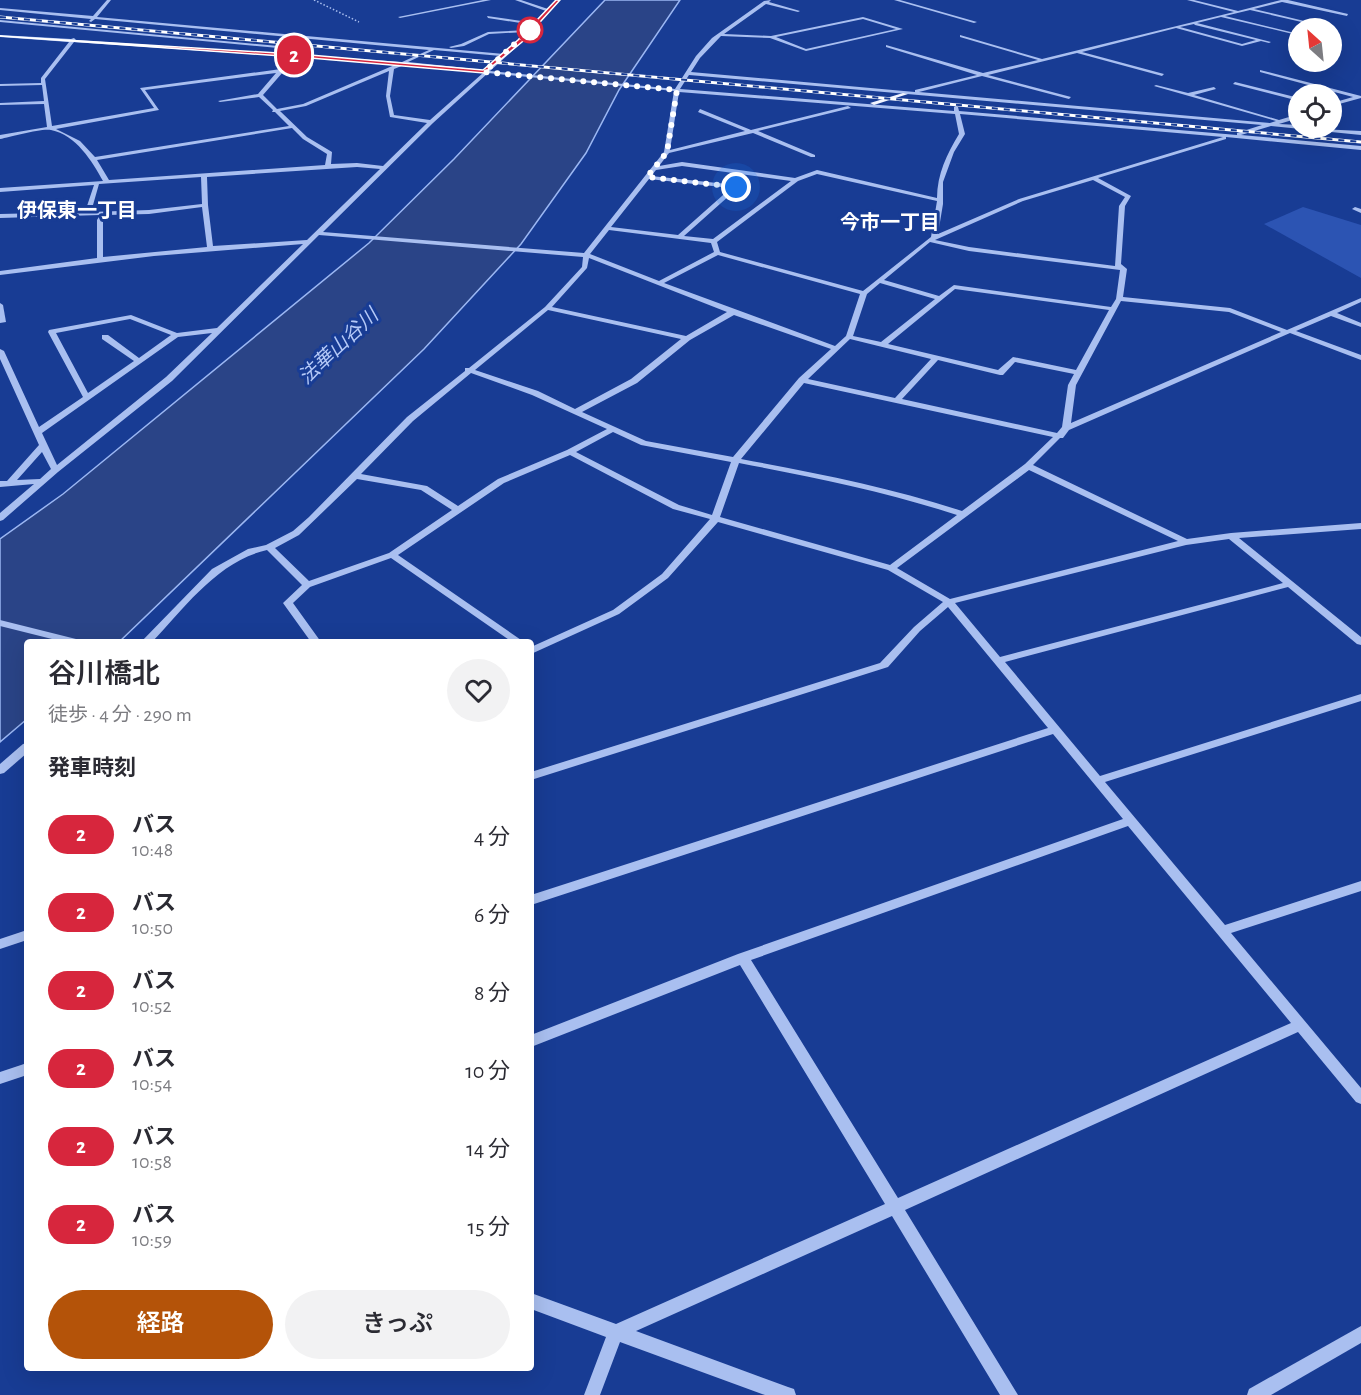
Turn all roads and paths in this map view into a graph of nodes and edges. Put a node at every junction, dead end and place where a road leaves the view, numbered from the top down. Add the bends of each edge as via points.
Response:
1 (109, 0) edge
2 (489, 0) edge
3 (517, 0) edge
4 (558, 0) edge
5 (896, 0) edge
6 (1189, 0) edge
7 (767, 1) edge
8 (1285, 1) edge
9 (0, 9) edge
10 (1249, 9) junction
11 (548, 10) junction
12 (798, 11) dead end
13 (426, 12) junction
14 (1238, 12) junction
15 (1347, 15) dead end
16 (1220, 16) junction
17 (93, 17) junction
18 (400, 17) dead end
19 (440, 17) dead end
20 (488, 17) dead end
21 (1288, 18) edge
22 (0, 21) edge
23 (975, 22) dead end
24 (1193, 23) junction
25 (535, 24) junction
26 (1175, 27) junction
27 (1282, 27) dead end
28 (85, 29) junction
29 (1275, 29) junction
30 (528, 31) junction
31 (1288, 32) edge
32 (719, 35) junction
33 (0, 36) edge
34 (962, 36) dead end
35 (771, 37) junction
36 (1261, 40) junction
37 (71, 41) junction
38 (1269, 42) dead end
39 (888, 46) dead end
40 (295, 48) dead end
41 (434, 49) junction
42 (319, 51) dead end
43 (925, 51) dead end
44 (1075, 51) junction
45 (913, 54) junction
46 (288, 55) junction
47 (504, 55) junction
48 (412, 59) junction
49 (1041, 59) junction
50 (402, 63) junction
51 (392, 68) junction
52 (281, 71) junction
53 (1262, 71) dead end
54 (484, 72) junction
55 (687, 73) junction
56 (982, 73) junction
57 (1162, 75) dead end
58 (1235, 83) dead end
59 (44, 84) junction
60 (0, 86) edge
61 (1156, 86) dead end
62 (1214, 88) dead end
63 (677, 90) junction
64 (1063, 91) dead end
65 (908, 94) junction
66 (1055, 94) junction
67 (260, 95) junction
68 (1188, 95) junction
69 (951, 96) junction
70 (1288, 97) edge
71 (1068, 98) dead end
72 (1359, 98) edge
73 (220, 101) dead end
74 (45, 102) junction
75 (1342, 102) edge
76 (874, 103) joint
77 (0, 104) edge
78 (859, 105) junction
79 (274, 111) junction
80 (700, 111) dead end
81 (959, 112) junction
82 (1288, 119) edge
83 (1281, 121) junction
84 (431, 122) junction
85 (1269, 125) junction
86 (291, 126) junction
87 (1288, 127) edge
88 (50, 128) junction
89 (750, 131) junction
90 (1342, 131) edge
91 (1361, 133) edge
92 (1232, 136) junction
93 (0, 137) edge
94 (1361, 148) edge
95 (667, 152) junction
96 (813, 156) dead end
97 (94, 159) junction
98 (328, 166) junction
99 (385, 168) junction
100 (655, 168) junction
101 (204, 175) junction
102 (647, 177) junction
103 (1094, 178) junction
104 (796, 180) junction
105 (97, 183) junction
106 (107, 183) junction
107 (0, 190) edge
108 (940, 200) junction
109 (205, 205) junction
110 (88, 213) junction
111 (105, 213) junction
112 (0, 216) edge
113 (607, 228) junction
114 (318, 233) junction
115 (679, 237) junction
116 (931, 239) junction
117 (714, 241) junction
118 (308, 242) junction
119 (210, 247) junction
120 (717, 253) junction
121 (586, 255) junction
122 (100, 258) junction
123 (1124, 269) junction
124 (0, 273) edge
125 (880, 281) junction
126 (661, 282) junction
127 (864, 293) junction
128 (940, 298) junction
129 (1119, 299) junction
130 (1361, 300) edge
131 (0, 304) edge
132 (547, 308) junction
133 (1114, 309) junction
134 (733, 312) junction
135 (1330, 313) junction
136 (0, 321) edge
137 (1361, 325) edge
138 (219, 330) junction
139 (1289, 332) junction
140 (176, 335) junction
141 (105, 337) dead end
142 (849, 337) junction
143 (687, 338) junction
144 (882, 345) junction
145 (837, 349) junction
146 (0, 351) edge
147 (936, 358) junction
148 (1361, 358) edge
149 (139, 362) junction
150 (468, 370) junction
151 (1080, 373) junction
152 (802, 380) junction
153 (87, 398) junction
154 (897, 400) junction
155 (575, 412) junction
156 (1066, 428) junction
157 (611, 430) junction
158 (38, 432) junction
159 (1060, 436) junction
160 (44, 445) junction
161 (570, 452) junction
162 (735, 459) junction
163 (1028, 466) junction
164 (55, 470) junction
165 (357, 476) junction
166 (42, 481) junction
167 (10, 483) junction
168 (0, 484) edge
169 (458, 510) junction
170 (964, 514) junction
171 (0, 518) edge
172 (715, 519) junction
173 (1361, 526) edge
174 (1231, 536) junction
175 (1186, 542) junction
176 (269, 547) junction
177 (392, 555) junction
178 (891, 568) junction
179 (1290, 584) junction
180 (307, 585) junction
181 (949, 602) junction
182 (0, 623) edge
183 (64, 639) edge
184 (149, 639) edge
185 (314, 639) edge
186 (515, 639) edge
187 (1361, 642) edge
188 (534, 649) edge
189 (997, 661) junction
190 (1361, 697) edge
191 (1055, 730) junction
192 (24, 750) edge
193 (0, 770) edge
194 (534, 775) edge
195 (1097, 781) junction
196 (1130, 820) junction
197 (1361, 886) edge
198 (534, 899) edge
199 (1222, 931) junction
200 (24, 936) edge
201 (0, 944) edge
202 (743, 958) junction
203 (1300, 1025) junction
204 (534, 1040) edge
205 (24, 1070) edge
206 (0, 1078) edge
207 (1361, 1098) edge
208 (896, 1209) junction
209 (534, 1302) edge
210 (616, 1332) junction
211 (1361, 1334) edge
212 (592, 1395) edge
213 (788, 1395) edge
214 (1010, 1395) edge
215 (1255, 1395) edge

1 - 17 street
2 - 13 street
3 - 11 street
4 - 11 street
5 - 23 street
6 - 14 street
7 - 12 street
7 - 32 street
8 - 10 street
8 - 15 street
9 - 17 street
10 - 14 street
10 - 21 street
11 - 25 street
13 - 18 street
13 - 19 street
14 - 16 street
16 - 24 street
16 - 29 street
17 - 28 street
17 - 41 street
20 - 25 street
22 - 28 street
24 - 26 street
24 - 36 street
25 - 30 street
26 - 36 street via 1242,45
26 - 44 street
27 - 29 street
28 - 37 street
28 - 40 street
29 - 31 street
30 - 41 street via 488,33 462,45
30 - 47 street
32 - 35 street
32 - 55 street
33 - 37 street
34 - 49 street
35 - 35 street via 806,50 901,29 863,18
36 - 38 street
37 - 46 street
37 - 59 street via 43,79
39 - 45 street
41 - 47 street
41 - 48 street
42 - 48 street
43 - 45 street
44 - 49 street
44 - 57 street
45 - 56 street
46 - 50 street
46 - 52 street
47 - 54 street
48 - 50 street
49 - 56 street
50 - 51 street
50 - 54 street
51 - 79 street via 304,105
51 - 84 street via 388,96 392,116
52 - 67 street
52 - 88 street via 142,89 157,109
53 - 72 street
54 - 63 street
54 - 84 street
55 - 63 street
55 - 65 street
56 - 65 street
56 - 66 street
58 - 70 street
59 - 60 street
59 - 74 street
61 - 68 street
62 - 68 street
63 - 78 street
63 - 95 street
64 - 66 street
65 - 69 street
65 - 76 main road
66 - 71 street
67 - 73 street
67 - 79 street
68 - 83 street
69 - 81 street
69 - 85 street
72 - 75 street
74 - 77 street
74 - 88 street
76 - 78 street
78 - 81 street
78 - 89 street
79 - 86 street
80 - 89 street
81 - 92 street
81 - 108 street via 962,134 940,182
82 - 83 street
83 - 85 street
84 - 99 street
85 - 87 street
85 - 92 street
86 - 97 street
86 - 98 street via 330,153
88 - 93 street
88 - 97 street via 70,135
89 - 95 street
89 - 96 street
90 - 91 street
92 - 94 street
92 - 103 street
95 - 100 street
97 - 106 street
98 - 99 street
98 - 101 street
99 - 114 street
100 - 102 street
100 - 104 street via 682,164
101 - 106 street
101 - 109 street
102 - 113 street
102 - 115 street via 736,187
103 - 116 street via 1021,200
103 - 123 street via 1128,196 1122,206 1118,265
104 - 108 street via 817,172
104 - 117 street
105 - 106 street
105 - 107 street
105 - 110 street
108 - 116 street
109 - 111 street
109 - 119 street
110 - 111 street
110 - 112 street
111 - 122 street via 100,220
113 - 115 street
113 - 121 street
114 - 118 street
114 - 121 street
115 - 117 street
116 - 123 street via 979,251
116 - 125 street
117 - 120 street
118 - 119 street
118 - 138 street
119 - 122 street
120 - 126 street
120 - 127 street
121 - 126 street
121 - 132 street via 585,267
122 - 124 street
123 - 129 street
125 - 127 street
125 - 128 street
126 - 134 street
127 - 142 street
128 - 133 street via 954,287
128 - 144 street
129 - 133 street
129 - 139 street via 1230,310
130 - 135 street
131 - 136 street via 4,321
132 - 143 street
132 - 150 street
133 - 151 street
134 - 143 street
134 - 145 street
135 - 137 street
135 - 139 street
138 - 140 street
138 - 164 street via 169,379
139 - 148 street
139 - 156 street
140 - 149 street
140 - 153 street via 132,316 52,332
141 - 149 street
142 - 144 street
142 - 145 street
143 - 155 street via 634,381
144 - 147 street
145 - 152 street
146 - 158 street
147 - 151 street via 1000,373 1013,359
147 - 154 street
149 - 153 street
150 - 155 street via 536,393
150 - 165 street via 410,419
151 - 156 street via 1072,385
152 - 154 street
152 - 162 street
153 - 158 street
154 - 159 street
155 - 157 street
156 - 159 street
157 - 161 street
157 - 162 street via 644,443
158 - 160 street
159 - 163 street
160 - 164 street
160 - 167 street
161 - 169 street via 501,481
161 - 172 street via 676,507
162 - 170 street via 842,480
162 - 172 street
163 - 170 street
163 - 175 street
164 - 166 street
165 - 169 street via 424,488
165 - 176 street via 296,533
166 - 167 street
166 - 171 street
167 - 168 street
169 - 177 street
170 - 178 street
172 - 178 street
172 - 188 street via 664,576 616,612
173 - 174 street
174 - 175 street
174 - 179 street
175 - 181 street
176 - 180 street
176 - 184 street via 251,551 214,571
177 - 180 street
177 - 186 street
178 - 181 street
179 - 187 street
179 - 189 street
180 - 185 street via 288,603
181 - 189 street
181 - 194 street via 916,629 884,665
182 - 183 street
189 - 191 street
190 - 195 street
191 - 195 street
191 - 198 street
192 - 193 street
195 - 196 street
196 - 199 street
196 - 202 street
197 - 199 street
199 - 203 street
200 - 201 street
202 - 204 street
202 - 208 street
203 - 207 street
203 - 208 street
205 - 206 street
208 - 210 street
208 - 214 street
209 - 210 street
210 - 212 street
210 - 213 street
211 - 215 street

